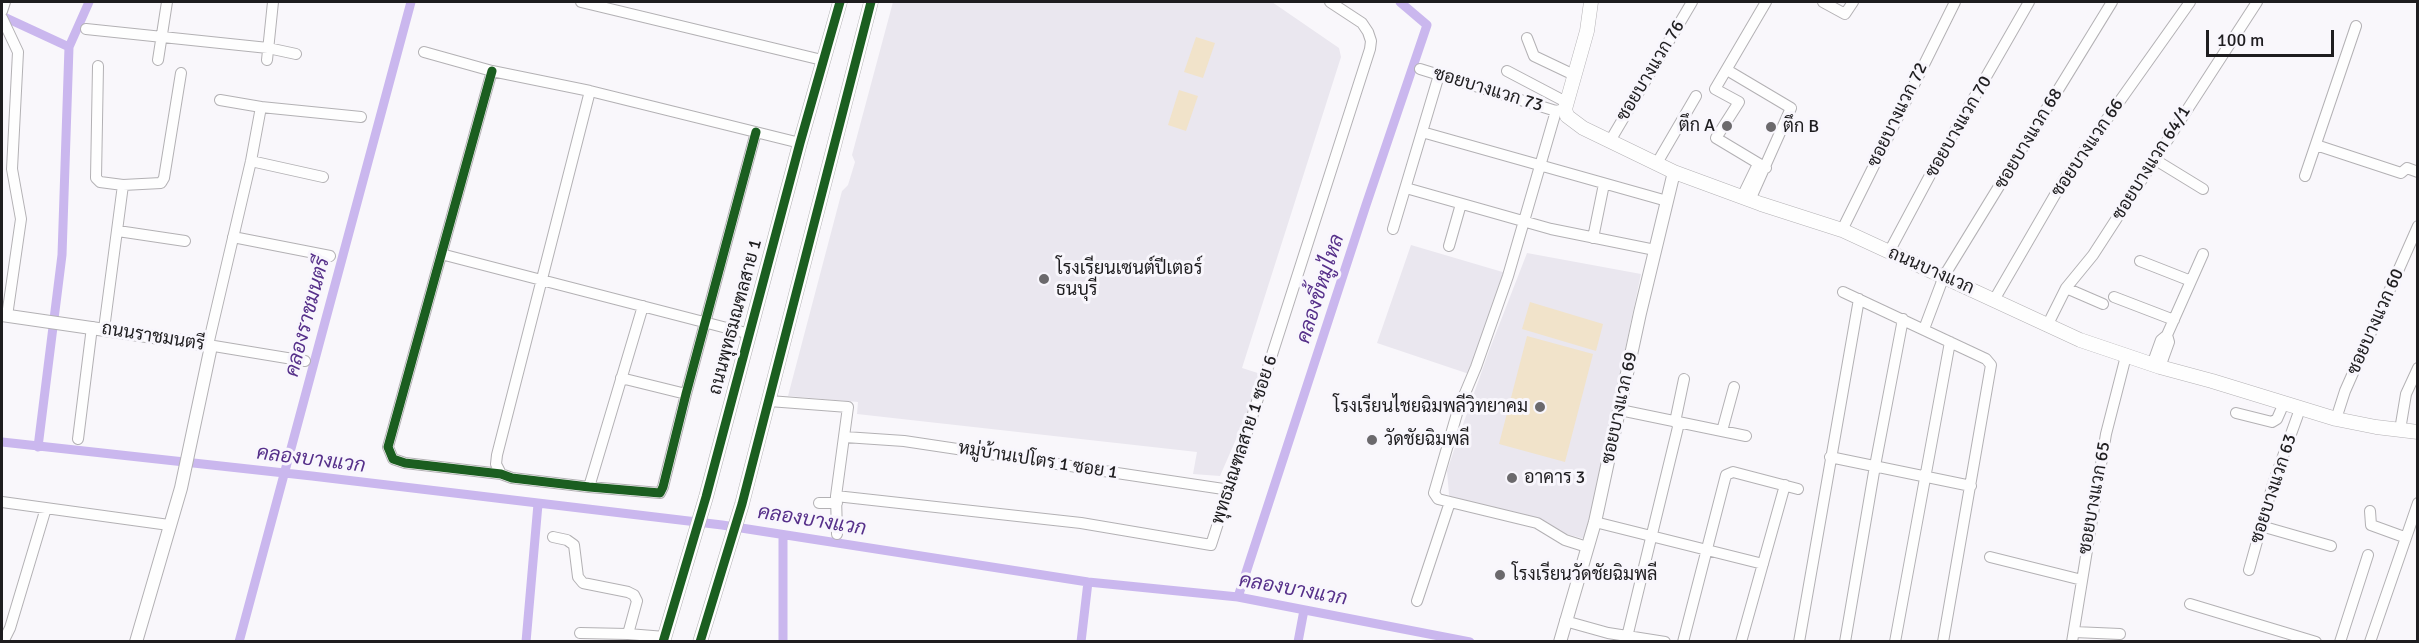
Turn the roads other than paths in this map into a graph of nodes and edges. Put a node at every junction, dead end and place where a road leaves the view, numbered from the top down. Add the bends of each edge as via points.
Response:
1 (167, 2) edge
2 (273, 2) edge
3 (581, 2) edge
4 (840, 2) edge
5 (871, 2) edge
6 (1330, 2) edge
7 (1591, 2) edge
8 (1692, 2) edge
9 (1766, 2) edge
10 (1823, 2) edge
11 (1852, 2) edge
12 (1955, 2) edge
13 (2029, 2) edge
14 (2112, 2) edge
15 (2190, 2) edge
16 (2257, 2) edge
17 (2, 9) edge
18 (2356, 26) dead end
19 (86, 29) dead end
20 (163, 36) junction
21 (1527, 38) dead end
22 (268, 48) junction
23 (424, 52) dead end
24 (296, 54) dead end
25 (158, 60) dead end
26 (267, 60) dead end
27 (822, 60) junction
28 (98, 66) dead end
29 (1420, 69) dead end
30 (1727, 70) junction
31 (492, 71) junction
32 (1507, 71) dead end
33 (181, 73) dead end
34 (1439, 75) junction
35 (1574, 75) junction
36 (590, 91) junction
37 (1696, 96) dead end
38 (220, 100) dead end
39 (261, 107) junction
40 (1562, 107) junction
41 (361, 117) dead end
42 (756, 132) junction
43 (1422, 132) junction
44 (1610, 141) junction
45 (800, 143) junction
46 (2316, 145) junction
47 (2154, 159) junction
48 (251, 161) junction
49 (1657, 163) junction
50 (1539, 166) junction
51 (1762, 166) junction
52 (7, 169) edge
53 (1674, 172) junction
54 (2418, 172) edge
55 (2305, 176) dead end
56 (323, 177) dead end
57 (1604, 184) junction
58 (123, 185) junction
59 (1406, 188) junction
60 (2203, 189) dead end
61 (1746, 198) junction
62 (1667, 201) junction
63 (1461, 204) junction
64 (1522, 222) junction
65 (2418, 226) edge
66 (1393, 230) dead end
67 (1842, 230) junction
68 (118, 231) junction
69 (233, 237) junction
70 (1593, 238) junction
71 (185, 241) dead end
72 (1449, 246) dead end
73 (1655, 250) junction
74 (1889, 252) junction
75 (441, 254) junction
76 (2203, 254) dead end
77 (330, 256) dead end
78 (2139, 261) dead end
79 (1944, 276) junction
80 (540, 280) junction
81 (2191, 281) junction
82 (2066, 288) junction
83 (1843, 292) dead end
84 (2114, 297) dead end
85 (1858, 299) junction
86 (1994, 300) junction
87 (2103, 304) dead end
88 (643, 306) junction
89 (4, 316) edge
90 (1904, 320) junction
91 (2174, 320) junction
92 (705, 321) junction
93 (2047, 326) junction
94 (98, 328) junction
95 (1924, 329) junction
96 (750, 334) junction
97 (1950, 342) junction
98 (208, 345) junction
99 (2126, 356) junction
100 (305, 361) dead end
101 (2156, 366) junction
102 (2418, 369) edge
103 (621, 378) junction
104 (1684, 378) dead end
105 (1734, 387) dead end
106 (686, 394) junction
107 (769, 401) junction
108 (2284, 404) junction
109 (2300, 409) junction
110 (1620, 411) junction
111 (2236, 413) dead end
112 (2336, 419) junction
113 (1677, 422) junction
114 (2400, 430) junction
115 (1722, 431) junction
116 (2418, 432) edge
117 (1746, 436) dead end
118 (845, 437) junction
119 (78, 439) dead end
120 (1830, 457) junction
121 (1875, 466) junction
122 (501, 474) junction
123 (1924, 476) junction
124 (1785, 485) junction
125 (1971, 486) junction
126 (589, 487) junction
127 (1798, 489) dead end
128 (1230, 490) junction
129 (836, 499) junction
130 (2, 502) edge
131 (1450, 502) junction
132 (819, 503) dead end
133 (2418, 503) edge
134 (46, 508) junction
135 (2370, 511) dead end
136 (1595, 522) junction
137 (169, 525) junction
138 (2261, 526) junction
139 (837, 534) dead end
140 (553, 537) dead end
141 (1652, 537) junction
142 (2404, 537) junction
143 (2331, 546) dead end
144 (1587, 547) junction
145 (1707, 550) junction
146 (2368, 555) dead end
147 (1990, 556) dead end
148 (1763, 564) junction
149 (2248, 570) dead end
150 (2082, 580) junction
151 (1417, 601) dead end
152 (2190, 604) dead end
153 (1565, 621) junction
154 (580, 633) dead end
155 (628, 634) junction
156 (2120, 634) dead end
157 (1627, 637) junction
158 (2073, 637) edge
159 (664, 639) edge
160 (2, 641) edge
161 (136, 642) edge
162 (700, 642) edge
163 (1560, 642) edge
164 (1665, 642) edge
165 (1683, 642) edge
166 (1741, 642) edge
167 (1799, 642) edge
168 (1845, 642) edge
169 (1895, 642) edge
170 (1943, 642) edge
171 (2316, 642) edge
172 (2340, 642) edge
173 (2370, 642) edge

1 - 20 street
2 - 22 street
3 - 27 street
4 - 27 main road, ถนนพุทธมณฑลสาย 1
5 - 107 main road
6 - 128 street, พุทธมณฑลสาย 1 ซอย 6 via 1362,23 1368,32 1370,49
7 - 35 main road
8 - 44 street, ซอยบางแวก 76
9 - 30 street
10 - 11 street via 1845,14
12 - 67 street, ซอยบางแวก 72
13 - 74 street, ซอยบางแวก 70
14 - 79 street, ซอยบางแวก 68
15 - 86 street, ซอยบางแวก 66 via 2063,181
16 - 47 street, ซอยบางแวก 64/1
17 - 52 street via 18,52
18 - 46 street
19 - 20 street
20 - 22 street
20 - 25 street
21 - 35 street via 1538,59
22 - 24 street
22 - 26 street
23 - 31 street
27 - 45 main road, ถนนพุทธมณฑลสาย 1
28 - 58 street via 96,178
29 - 34 street, ซอยบางแวก 73
30 - 51 street via 1791,108
30 - 51 street via 1715,89 1739,102 1716,138
31 - 36 street
31 - 75 street
32 - 40 street
33 - 58 street via 164,178 161,183
34 - 40 street, ซอยบางแวก 73
34 - 43 street
35 - 40 main road
36 - 42 street
36 - 80 street
37 - 49 street
38 - 39 street
39 - 41 street
39 - 48 street
40 - 44 main road, ถนนบางแวก via 1572,122
40 - 50 street
42 - 45 street
42 - 92 street
43 - 50 street
43 - 59 street
44 - 49 main road, ถนนบางแวก
45 - 96 main road, ถนนพุทธมณฑลสาย 1
46 - 54 street via 2401,173 2407,168
46 - 55 street
47 - 60 street
47 - 82 street, ซอยบางแวก 64/1 via 2093,255
48 - 56 street
48 - 69 street
49 - 53 main road, ถนนบางแวก
50 - 57 street
50 - 64 street
51 - 61 street
52 - 89 street via 21,219
53 - 61 main road, ถนนบางแวก
53 - 62 street, ซอยบางแวก 69
57 - 62 street
57 - 70 street
58 - 68 street
59 - 63 street
59 - 66 street
61 - 67 main road, ถนนบางแวก
62 - 73 street, ซอยบางแวก 69
63 - 64 street
63 - 72 street
64 - 70 street
64 - 131 street via 1508,276 1458,410 1436,484 1435,496
65 - 112 street, ซอยบางแวก 60
67 - 74 main road, ถนนบางแวก
68 - 71 street
68 - 94 street
69 - 77 street
69 - 98 street
70 - 73 street
73 - 110 street, ซอยบางแวก 69
74 - 79 main road, ถนนบางแวก
75 - 80 street
75 - 122 street via 389,452 393,459 405,463
76 - 81 street
78 - 81 street
79 - 86 main road, ถนนบางแวก
79 - 95 street, ซอยบางแวก 68
80 - 88 street
80 - 122 street via 497,455
81 - 91 street
82 - 87 street
82 - 93 street, ซอยบางแวก 64/1
83 - 85 street
84 - 91 street
85 - 90 street
85 - 120 street
86 - 93 main road, ถนนบางแวก
88 - 92 street
88 - 103 street
89 - 94 street, ถนนราชมนตรี
90 - 95 street
90 - 121 street
91 - 101 street via 2161,340
92 - 96 street
92 - 106 street
93 - 99 main road, ถนนบางแวก
94 - 98 street, ถนนราชมนตรี
94 - 119 street
95 - 97 street
96 - 159 main road, ถนนพุทธมณฑลสาย 1
97 - 123 street
97 - 125 street via 1991,365
98 - 100 street, ถนนราชมนตรี
98 - 137 street via 210,351 181,488
99 - 101 main road, ถนนบางแวก
99 - 150 street, ซอยบางแวก 65 via 2106,434
101 - 108 main road, ถนนบางแวก
102 - 114 street via 2406,394
103 - 106 street
103 - 126 street
104 - 113 street
105 - 115 street
106 - 126 street via 660,493
107 - 118 street via 848,407
107 - 162 main road
108 - 109 main road, ถนนบางแวก
108 - 111 street via 2272,422
109 - 112 main road, ถนนบางแวก
109 - 138 street, ซอยบางแวก 63
110 - 113 street
110 - 136 street, ซอยบางแวก 69
112 - 114 main road, ถนนบางแวก
113 - 115 street
113 - 141 street
114 - 116 main road, ถนนบางแวก
115 - 117 street
118 - 128 street, หมู่บ้านเปโตร 1 ซอย 1 via 904,441
118 - 129 street
120 - 121 street
120 - 167 street
121 - 123 street
121 - 168 street
122 - 126 street
123 - 125 street
123 - 169 street
124 - 127 street
124 - 145 street via 1733,472 1726,476
124 - 148 street
125 - 170 street
128 - 129 street, พุทธมณฑลสาย 1 ซอย 6 via 1211,545 1081,523
129 - 132 street
129 - 139 street
130 - 134 street
131 - 144 street via 1537,523 1559,538
131 - 151 street
133 - 142 street
134 - 137 street
134 - 160 street via 10,628
135 - 142 street via 2371,525
136 - 141 street
136 - 144 street, ซอยบางแวก 69
137 - 161 street
138 - 143 street
138 - 149 street, ซอยบางแวก 63
140 - 155 street via 574,545 578,577 583,583 634,595 637,601
141 - 145 street
141 - 157 street
142 - 173 street
144 - 153 street, ซอยบางแวก 69
145 - 148 street
145 - 165 street
146 - 172 street
147 - 150 street
148 - 166 street
150 - 158 street, ซอยบางแวก 65
152 - 171 street
153 - 157 street
153 - 163 street, ซอยบางแวก 69
154 - 155 street
155 - 159 street
156 - 158 street
157 - 164 street

